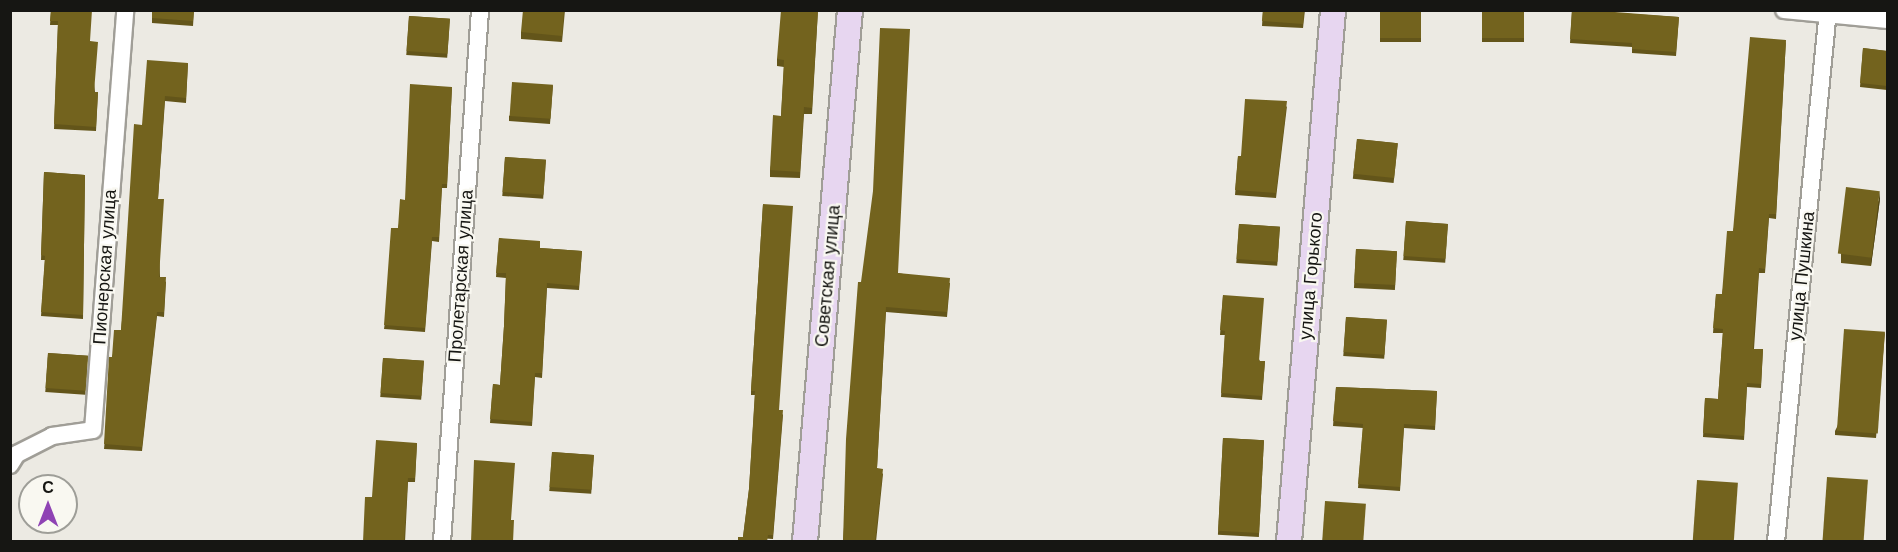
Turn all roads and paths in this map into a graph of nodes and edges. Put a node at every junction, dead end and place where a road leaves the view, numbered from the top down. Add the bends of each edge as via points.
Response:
1 (125, 10) edge
2 (480, 10) edge
3 (850, 10) edge
4 (1333, 10) edge
5 (1784, 10) edge
6 (1828, 12) edge
7 (1887, 21) edge
8 (10, 465) edge
9 (442, 542) edge
10 (805, 542) edge
11 (1289, 542) edge
12 (1776, 542) edge

1 - 8 street, Пионерская улица via 93,430 52,436 17,454
2 - 9 street, Пролетарская улица
3 - 10 street, Советская улица
4 - 11 street, улица Горького
5 - 6 street
6 - 7 street
6 - 12 street, улица Пушкина

